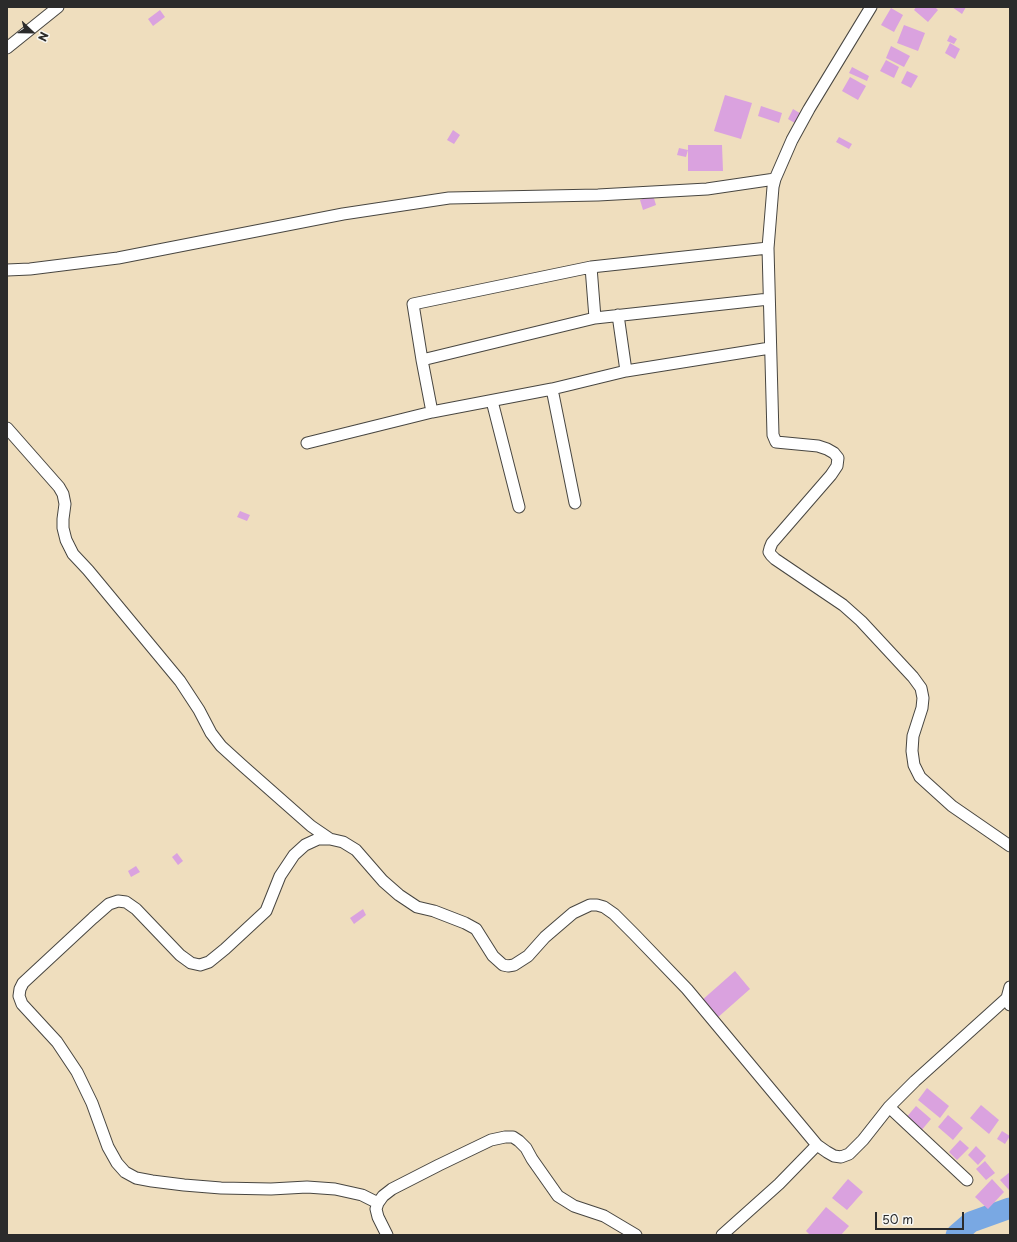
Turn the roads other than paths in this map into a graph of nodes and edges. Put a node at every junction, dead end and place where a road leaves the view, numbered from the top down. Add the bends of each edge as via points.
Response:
1 (58, 7) edge
2 (871, 7) edge
3 (7, 48) edge
4 (775, 179) junction
5 (768, 248) junction
6 (591, 267) junction
7 (7, 270) edge
8 (769, 299) junction
9 (618, 315) junction
10 (595, 318) junction
11 (770, 348) junction
12 (422, 360) junction
13 (626, 371) junction
14 (552, 389) junction
15 (492, 401) junction
16 (432, 412) junction
17 (7, 428) edge
18 (307, 442) dead end
19 (575, 503) dead end
20 (519, 507) dead end
21 (330, 838) junction
22 (1010, 846) edge
23 (1010, 987) edge
24 (1008, 1002) edge
25 (889, 1107) junction
26 (817, 1144) junction
27 (967, 1180) dead end
28 (378, 1203) junction
29 (387, 1235) edge
30 (636, 1235) edge
31 (722, 1235) edge

1 - 3 street
2 - 4 street via 809,109
4 - 5 street
4 - 7 street via 707,188 598,195 449,198 343,214 118,258
5 - 6 street
5 - 8 street
6 - 10 street
6 - 12 street via 412,304
8 - 9 street
8 - 11 street
9 - 10 street
9 - 13 street
10 - 12 street
11 - 13 street
11 - 22 street via 774,440 818,446 834,453 838,458 837,466 831,475 772,543 769,552 775,559 843,605 914,677 921,688 923,698 913,736 912,751 914,765 920,776 952,806
12 - 16 street
13 - 14 street
14 - 15 street
14 - 19 street
15 - 16 street
15 - 20 street
16 - 18 street
17 - 21 street via 63,494 63,528 74,554 180,681 210,733 242,766 311,826
21 - 26 street via 356,850 383,881 416,907 465,922 476,929 493,956 503,965 514,965 528,956 545,937 574,914 590,905 604,907 614,914 687,989
21 - 28 street via 318,839 305,845 294,855 280,876 266,911 225,950 208,962 191,963 136,909 126,902 118,901 110,904 93,918 23,983 19,996 22,1004 57,1042 77,1072 92,1103 108,1147 125,1172 136,1178 192,1186 271,1189 307,1187 335,1190 362,1196
23 - 24 street
24 - 25 street via 940,1057
25 - 26 street via 849,1154 834,1156
25 - 27 street
26 - 31 street via 779,1184
28 - 29 street via 376,1210
28 - 30 street via 392,1189 439,1165 491,1140 513,1137 526,1148 558,1196 574,1206 604,1216

